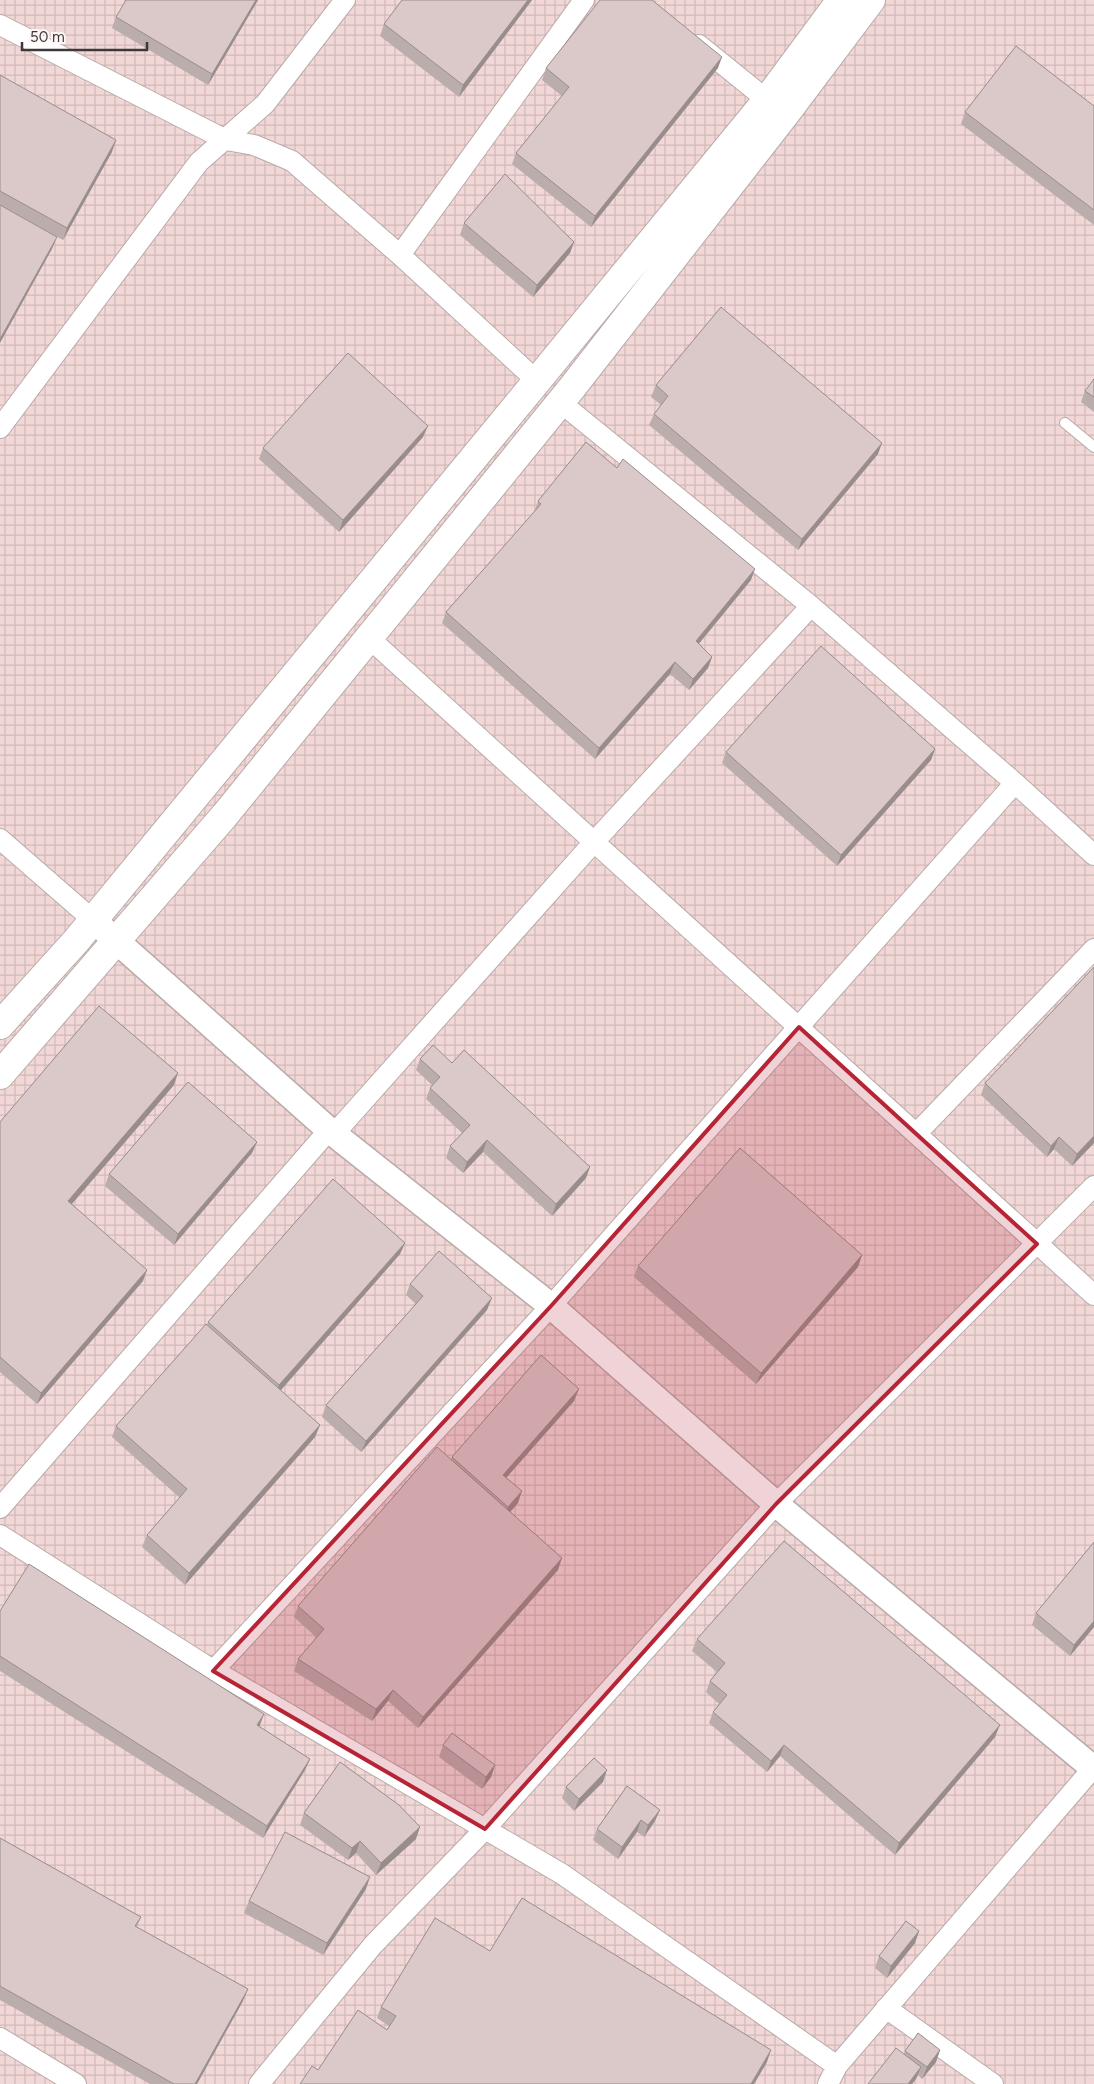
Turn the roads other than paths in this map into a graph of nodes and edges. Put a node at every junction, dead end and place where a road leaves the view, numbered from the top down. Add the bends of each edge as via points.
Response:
1 (345, 0) edge
2 (584, 0) edge
3 (841, 0) edge
4 (871, 0) edge
5 (0, 25) edge
6 (682, 31) edge
7 (767, 100) junction
8 (226, 140) junction
9 (400, 254) junction
10 (538, 381) junction
11 (560, 402) junction
12 (1065, 423) dead end
13 (0, 428) edge
14 (1094, 447) edge
15 (810, 606) junction
16 (369, 638) junction
17 (1015, 783) junction
18 (0, 839) edge
19 (594, 842) junction
20 (1094, 855) edge
21 (94, 920) junction
22 (117, 940) junction
23 (1094, 949) edge
24 (0, 1025) edge
25 (799, 1027) junction
26 (0, 1075) edge
27 (332, 1132) junction
28 (916, 1134) junction
29 (1094, 1186) edge
30 (1037, 1244) junction
31 (1094, 1295) edge
32 (551, 1306) junction
33 (776, 1504) junction
34 (0, 1508) edge
35 (0, 1535) edge
36 (213, 1671) junction
37 (1094, 1768) edge
38 (485, 1829) junction
39 (886, 2008) junction
40 (0, 2038) edge
41 (837, 2066) junction
42 (76, 2084) edge
43 (259, 2084) edge
44 (828, 2084) edge
45 (993, 2084) edge

1 - 8 street via 264,104
2 - 9 street
3 - 7 main road
4 - 11 main road
5 - 8 street
6 - 7 street
7 - 10 main road
8 - 9 street via 254,145 292,161
8 - 13 street via 199,162
9 - 10 street
10 - 21 main road
11 - 15 street
11 - 16 main road
12 - 14 lane
15 - 17 street
15 - 19 street
16 - 19 street
16 - 22 main road via 226,815
17 - 20 street
17 - 25 street
18 - 21 street
19 - 25 street
19 - 27 street
21 - 22 street
21 - 24 main road
22 - 26 main road
22 - 27 street
23 - 28 street
25 - 28 street
25 - 32 street
27 - 32 street
27 - 34 street
28 - 30 street
29 - 30 street
30 - 31 street
30 - 33 street
32 - 33 street
32 - 36 street
33 - 37 street
33 - 38 street
35 - 36 street
36 - 38 street
37 - 39 street
38 - 41 street via 562,1874
38 - 43 street via 373,1944
39 - 41 street
39 - 45 street
40 - 42 street
41 - 44 street

